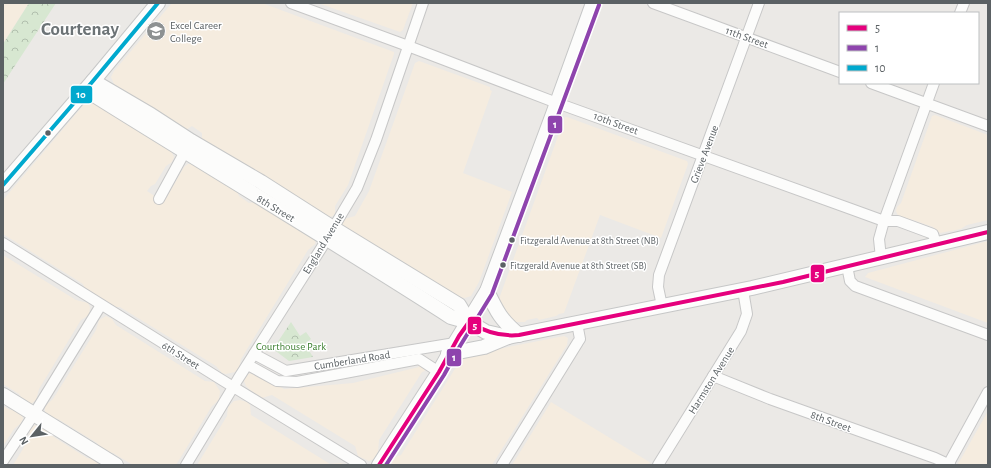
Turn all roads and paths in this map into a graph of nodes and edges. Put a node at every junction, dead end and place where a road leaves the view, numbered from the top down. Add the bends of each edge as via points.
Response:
1 (158, 3) edge
2 (291, 3) edge
3 (423, 3) edge
4 (593, 3) edge
5 (653, 3) edge
6 (759, 3) edge
7 (747, 37) junction
8 (408, 46) junction
9 (839, 72) edge
10 (874, 84) edge
11 (934, 84) edge
12 (89, 85) junction
13 (557, 103) junction
14 (927, 104) junction
15 (988, 126) edge
16 (188, 147) junction
17 (703, 156) junction
18 (3, 185) edge
19 (159, 199) dead end
20 (884, 220) junction
21 (988, 232) edge
22 (330, 234) junction
23 (3, 243) edge
24 (936, 244) junction
25 (881, 258) junction
26 (847, 266) junction
27 (743, 290) junction
28 (487, 291) junction
29 (101, 305) junction
30 (662, 306) junction
31 (469, 322) junction
32 (577, 323) junction
33 (513, 336) junction
34 (988, 336) edge
35 (451, 349) junction
36 (254, 354) junction
37 (248, 365) junction
38 (439, 372) junction
39 (713, 376) junction
40 (233, 387) junction
41 (988, 392) edge
42 (3, 395) edge
43 (34, 414) junction
44 (3, 461) edge
45 (116, 465) edge
46 (186, 465) edge
47 (361, 465) edge
48 (379, 465) edge
49 (502, 465) edge
50 (658, 465) edge
51 (948, 465) edge

1 - 12 street
2 - 8 street, 10th Street
3 - 8 street, England Avenue
4 - 13 street
5 - 7 street, 11th Street
6 - 7 street, Grieve Avenue
7 - 9 street, 11th Street
7 - 17 street, Grieve Avenue
8 - 13 street, 10th Street
8 - 22 street, England Avenue via 357,188
10 - 14 street
11 - 14 street
12 - 16 street, 8th Street via 151,115
12 - 18 street
13 - 17 street, 10th Street
13 - 28 street
14 - 15 street
14 - 20 street
16 - 19 street
16 - 22 street, 8th Street via 261,182
17 - 20 street, 10th Street
17 - 30 street, Grieve Avenue via 659,275 658,287
20 - 24 street, 10th Street via 898,221 933,234
20 - 25 street via 879,239
21 - 24 street, Cumberland Road
22 - 31 street, 8th Street via 459,305
22 - 36 street, England Avenue
23 - 29 street, 6th Street
24 - 25 street, Cumberland Road
25 - 26 street, Cumberland Road
26 - 27 street, Cumberland Road
26 - 34 street via 850,281 855,286
27 - 30 street, Cumberland Road
27 - 39 street, Harmston Avenue via 747,314 745,324
28 - 31 street
28 - 33 street
29 - 40 street, 6th Street
29 - 43 street
30 - 32 street, Cumberland Road
31 - 33 street, 8th Street via 486,332
31 - 35 street
32 - 33 street, Cumberland Road
32 - 49 street via 580,339
33 - 35 street, Cumberland Road via 484,347
35 - 36 street, Cumberland Road via 286,371
35 - 38 street
36 - 37 street, England Avenue
37 - 38 street, Cumberland Road via 277,381 298,382 419,359
37 - 40 street, England Avenue
38 - 48 street
39 - 50 street, Harmston Avenue
39 - 51 street, 8th Street
40 - 46 street, England Avenue
40 - 47 street, 6th Street
41 - 51 street
42 - 43 street
43 - 44 street
43 - 45 street

